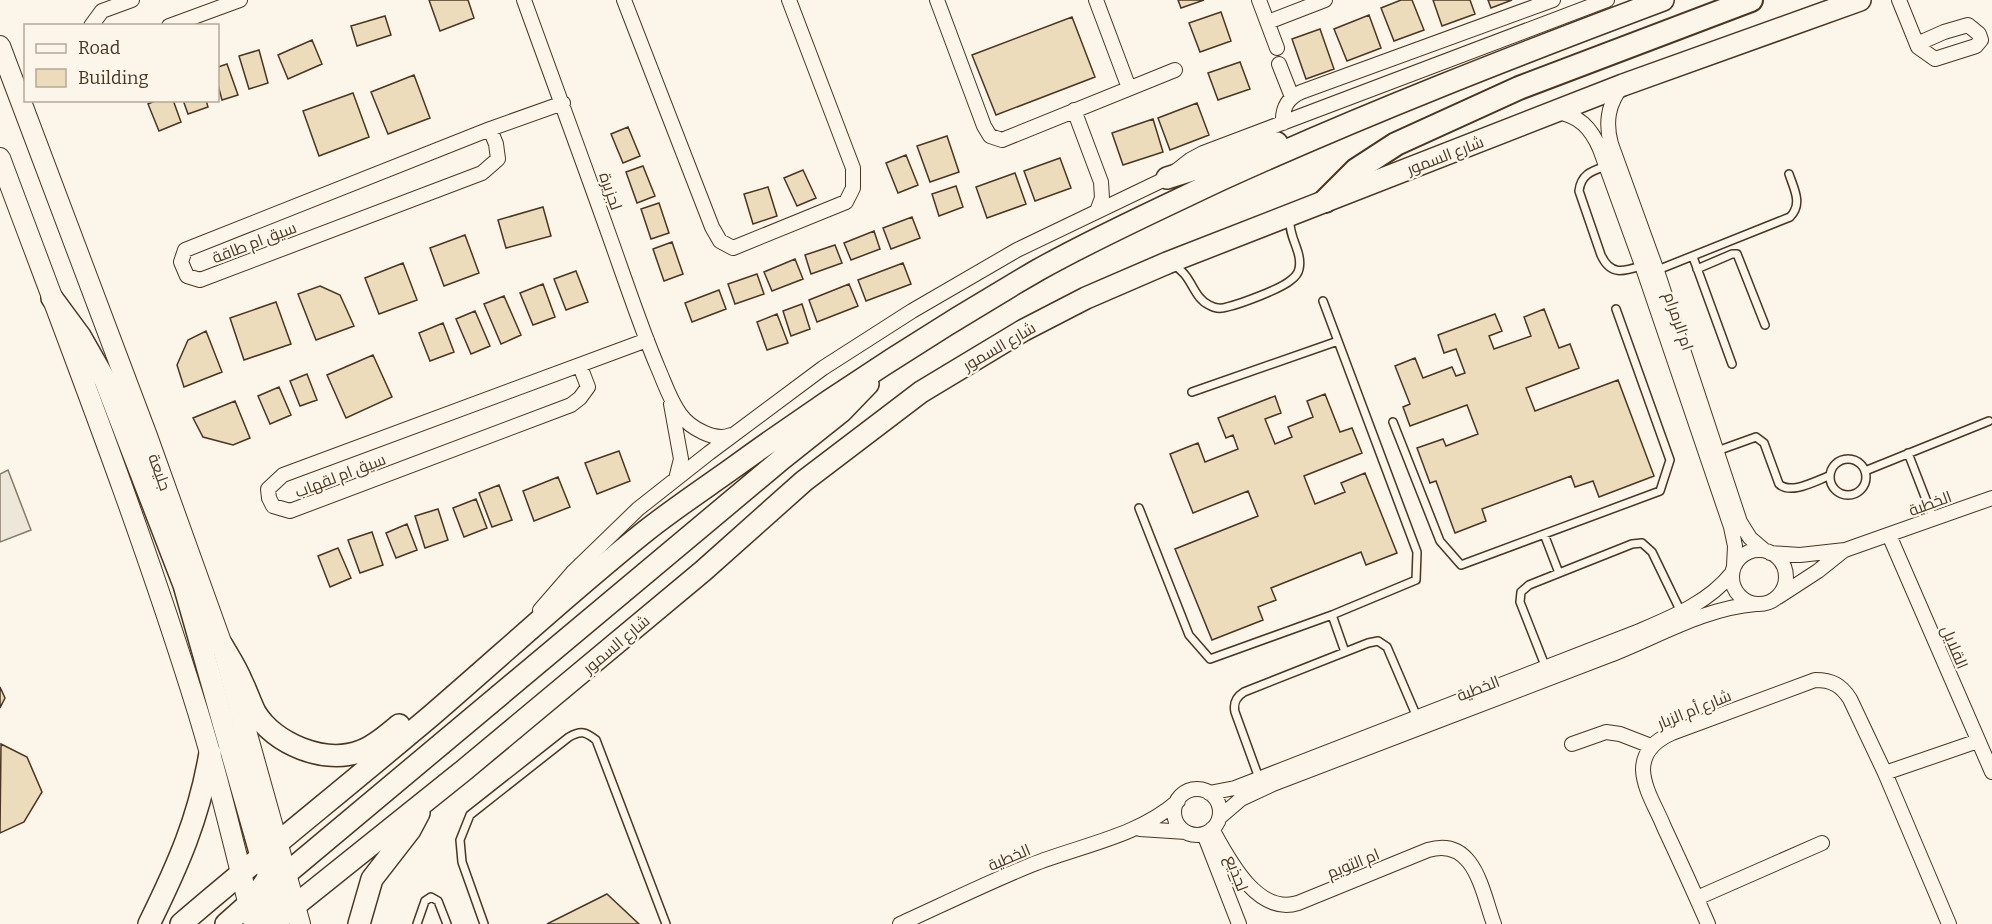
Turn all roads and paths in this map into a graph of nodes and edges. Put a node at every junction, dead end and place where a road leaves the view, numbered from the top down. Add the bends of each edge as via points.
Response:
1 (132, 0) edge
2 (240, 0) edge
3 (624, 0) edge
4 (789, 0) edge
5 (936, 0) edge
6 (1096, 0) edge
7 (1259, 0) edge
8 (1325, 0) edge
9 (1553, 0) edge
10 (1663, 0) edge
11 (1750, 0) edge
12 (1860, 0) edge
13 (1899, 0) edge
14 (528, 1) edge
15 (1600, 1) edge
16 (1268, 22) junction
17 (92, 24) edge
18 (174, 24) edge
19 (1917, 44) dead end
20 (0, 46) edge
21 (1277, 48) dead end
22 (1279, 64) dead end
23 (1175, 70) dead end
24 (1623, 85) junction
25 (1129, 88) junction
26 (1292, 97) junction
27 (563, 103) junction
28 (1074, 110) junction
29 (1554, 112) junction
30 (1283, 123) junction
31 (490, 129) junction
32 (1325, 133) junction
33 (0, 158) edge
34 (1612, 164) junction
35 (1789, 174) dead end
36 (1167, 178) junction
37 (1101, 182) junction
38 (1131, 195) junction
39 (1325, 201) junction
40 (1097, 211) junction
41 (1291, 214) junction
42 (1693, 256) junction
43 (1167, 263) junction
44 (1649, 268) junction
45 (1697, 269) junction
46 (52, 298) junction
47 (1323, 301) dead end
48 (1616, 309) dead end
49 (1765, 326) dead end
50 (647, 340) junction
51 (1338, 341) junction
52 (897, 355) junction
53 (1732, 364) dead end
54 (580, 366) junction
55 (669, 393) junction
56 (1192, 393) dead end
57 (1989, 421) dead end
58 (1393, 422) dead end
59 (737, 433) junction
60 (1717, 451) junction
61 (1908, 453) junction
62 (1865, 471) junction
63 (1829, 476) junction
64 (675, 480) junction
65 (1992, 498) edge
66 (1139, 508) dead end
67 (1934, 520) junction
68 (1544, 534) junction
69 (1888, 535) junction
70 (1845, 550) junction
71 (1767, 552) junction
72 (1733, 569) junction
73 (1559, 573) junction
74 (1776, 598) junction
75 (1756, 604) junction
76 (1681, 612) junction
77 (1332, 615) junction
78 (516, 640) junction
79 (222, 645) junction
80 (1345, 652) junction
81 (1546, 668) junction
82 (1417, 717) junction
83 (1978, 741) junction
84 (1572, 744) dead end
85 (1652, 746) junction
86 (210, 753) junction
87 (1992, 772) edge
88 (1885, 773) junction
89 (1259, 778) junction
90 (1209, 793) junction
91 (1178, 801) junction
92 (423, 804) junction
93 (1212, 827) junction
94 (1135, 830) junction
95 (1186, 832) junction
96 (1822, 843) dead end
97 (240, 873) junction
98 (267, 896) edge
99 (1696, 898) junction
100 (297, 915) edge
101 (149, 924) edge
102 (181, 924) edge
103 (226, 924) edge
104 (359, 924) edge
105 (417, 924) edge
106 (447, 924) edge
107 (484, 924) edge
108 (666, 924) edge
109 (900, 924) edge
110 (1239, 924) edge
111 (1494, 924) edge
112 (1708, 924) edge
113 (1949, 924) edge

1 - 17 street via 102,11
2 - 18 street
3 - 4 street via 712,227 720,241 733,248 846,202 853,188 853,168
5 - 28 street via 990,136 1002,140
6 - 25 street
7 - 16 street
8 - 16 street
9 - 26 street
10 - 32 main road
11 - 39 highway via 1519,88 1396,144 1356,170
12 - 24 main road, شارع السمور
13 - 19 street
14 - 27 street, لجزيرة
15 - 30 street
16 - 21 street
20 - 79 main road, جليعة
22 - 26 street
23 - 25 street
24 - 29 main road, شارع السمور
24 - 34 street, ام الرمرام via 1612,102 1608,122
25 - 28 street
26 - 30 street via 1285,106
27 - 31 street, سيق ام طاقة
27 - 50 street, لجزيرة
28 - 37 street
29 - 34 street, ام الرمرام via 1573,116 1588,127
29 - 39 main road, شارع السمور
30 - 36 street via 1196,157
31 - 31 street, سيق ام طاقة via 185,250 181,262 187,276 200,280 482,172 498,159
32 - 36 main road via 1264,146
32 - 52 main road via 1128,223 1040,269
33 - 46 main road
34 - 44 street, ام الرمرام
34 - 44 lane via 1586,175 1579,185 1580,197 1606,265 1621,272
35 - 42 lane via 1797,200 1790,217
36 - 38 street
37 - 38 street
37 - 40 street via 1102,198
38 - 40 street
39 - 41 main road, شارع السمور
40 - 59 street via 1017,250 912,311 823,368
41 - 43 main road, شارع السمور
41 - 43 lane via 1290,230 1300,260 1295,278 1285,285 1216,308 1198,297 1185,273
42 - 44 lane
42 - 45 lane
43 - 92 main road, شارع السمور via 1024,330 921,392 804,481
44 - 60 street, ام الرمرام
44 - 72 street, ام الرمرام via 1731,527 1735,546
45 - 49 lane via 1737,254
45 - 53 lane
46 - 86 main road via 122,486
46 - 98 main road via 105,380 184,585
47 - 51 lane
48 - 68 lane via 1670,460 1660,491
50 - 54 street, سيق ام لقهاب
50 - 55 street, لجزيرة
51 - 56 lane
51 - 77 lane via 1417,552 1416,580
52 - 78 main road via 808,413 649,528
52 - 98 main road via 842,411
54 - 54 street, سيق ام لقهاب via 283,475 268,489 268,498 273,506 290,511 571,405 588,387
55 - 59 street, لجزيرة via 691,424 725,438
55 - 64 street, لجزيرة via 681,459
57 - 61 lane
58 - 68 lane via 1440,541 1461,565
59 - 64 street
60 - 63 lane via 1756,437 1764,443 1783,487 1791,489
60 - 71 street, ام الرمرام via 1740,522 1750,538
61 - 62 lane
61 - 67 lane
62 - 63 lane via 1857,461 1845,458 1834,465
62 - 63 lane via 1862,489 1851,495 1838,493
64 - 78 street via 611,533 558,588
65 - 67 street, الخطية
66 - 77 lane via 1189,634 1210,659
67 - 69 street, الخطية
68 - 73 lane
69 - 70 street, الخطية
69 - 83 street, القلايل
70 - 71 street, الخطية via 1815,554
70 - 74 street, الخطية
71 - 72 street via 1743,555
71 - 74 street via 1778,558 1785,574 1782,591
72 - 75 street via 1737,593
72 - 76 street, الخطية via 1712,594
73 - 76 lane via 1642,543 1652,552
73 - 81 lane via 1528,585 1520,597
74 - 75 street
75 - 93 street, الخطية via 1711,613 1273,783 1241,799
76 - 81 street, الخطية
77 - 80 lane
78 - 79 main road via 475,665 370,747 338,756 296,747 272,733 255,712
78 - 98 main road via 311,817
79 - 98 main road, جليعة
80 - 82 lane via 1373,641 1387,646
80 - 89 lane via 1236,698 1235,712
81 - 82 street, الخطية
82 - 89 street, الخطية
83 - 87 street, القلايل
83 - 88 street
84 - 85 street via 1606,732
85 - 88 street, شارع أم الزبار via 1683,729 1815,680 1826,680 1845,690
85 - 99 street, شارع أم الزبار via 1643,769 1645,781
86 - 97 main road
86 - 101 main road via 190,834
88 - 113 street, شارع أم الزبار
89 - 90 street, الخطية
90 - 91 street via 1195,789
90 - 93 street via 1218,803
91 - 94 street, الخطية
91 - 95 street via 1176,821
92 - 100 main road, شارع السمور
92 - 104 main road via 410,830 372,879
93 - 95 street via 1193,834
93 - 110 street, لجذيع
93 - 111 street, ام التويم via 1242,877 1260,894 1284,906 1428,850 1456,850 1471,863
94 - 95 street, الخطية
94 - 109 street, الخطية via 1030,865
96 - 99 street
97 - 98 main road
97 - 102 main road
98 - 100 main road, شارع السمور
98 - 100 main road, جليعة
98 - 103 main road
99 - 112 street, شارع أم الزبار
105 - 106 lane via 425,901 431,897 438,901
107 - 108 lane via 462,862 460,840 470,815 577,732 586,732 596,740

